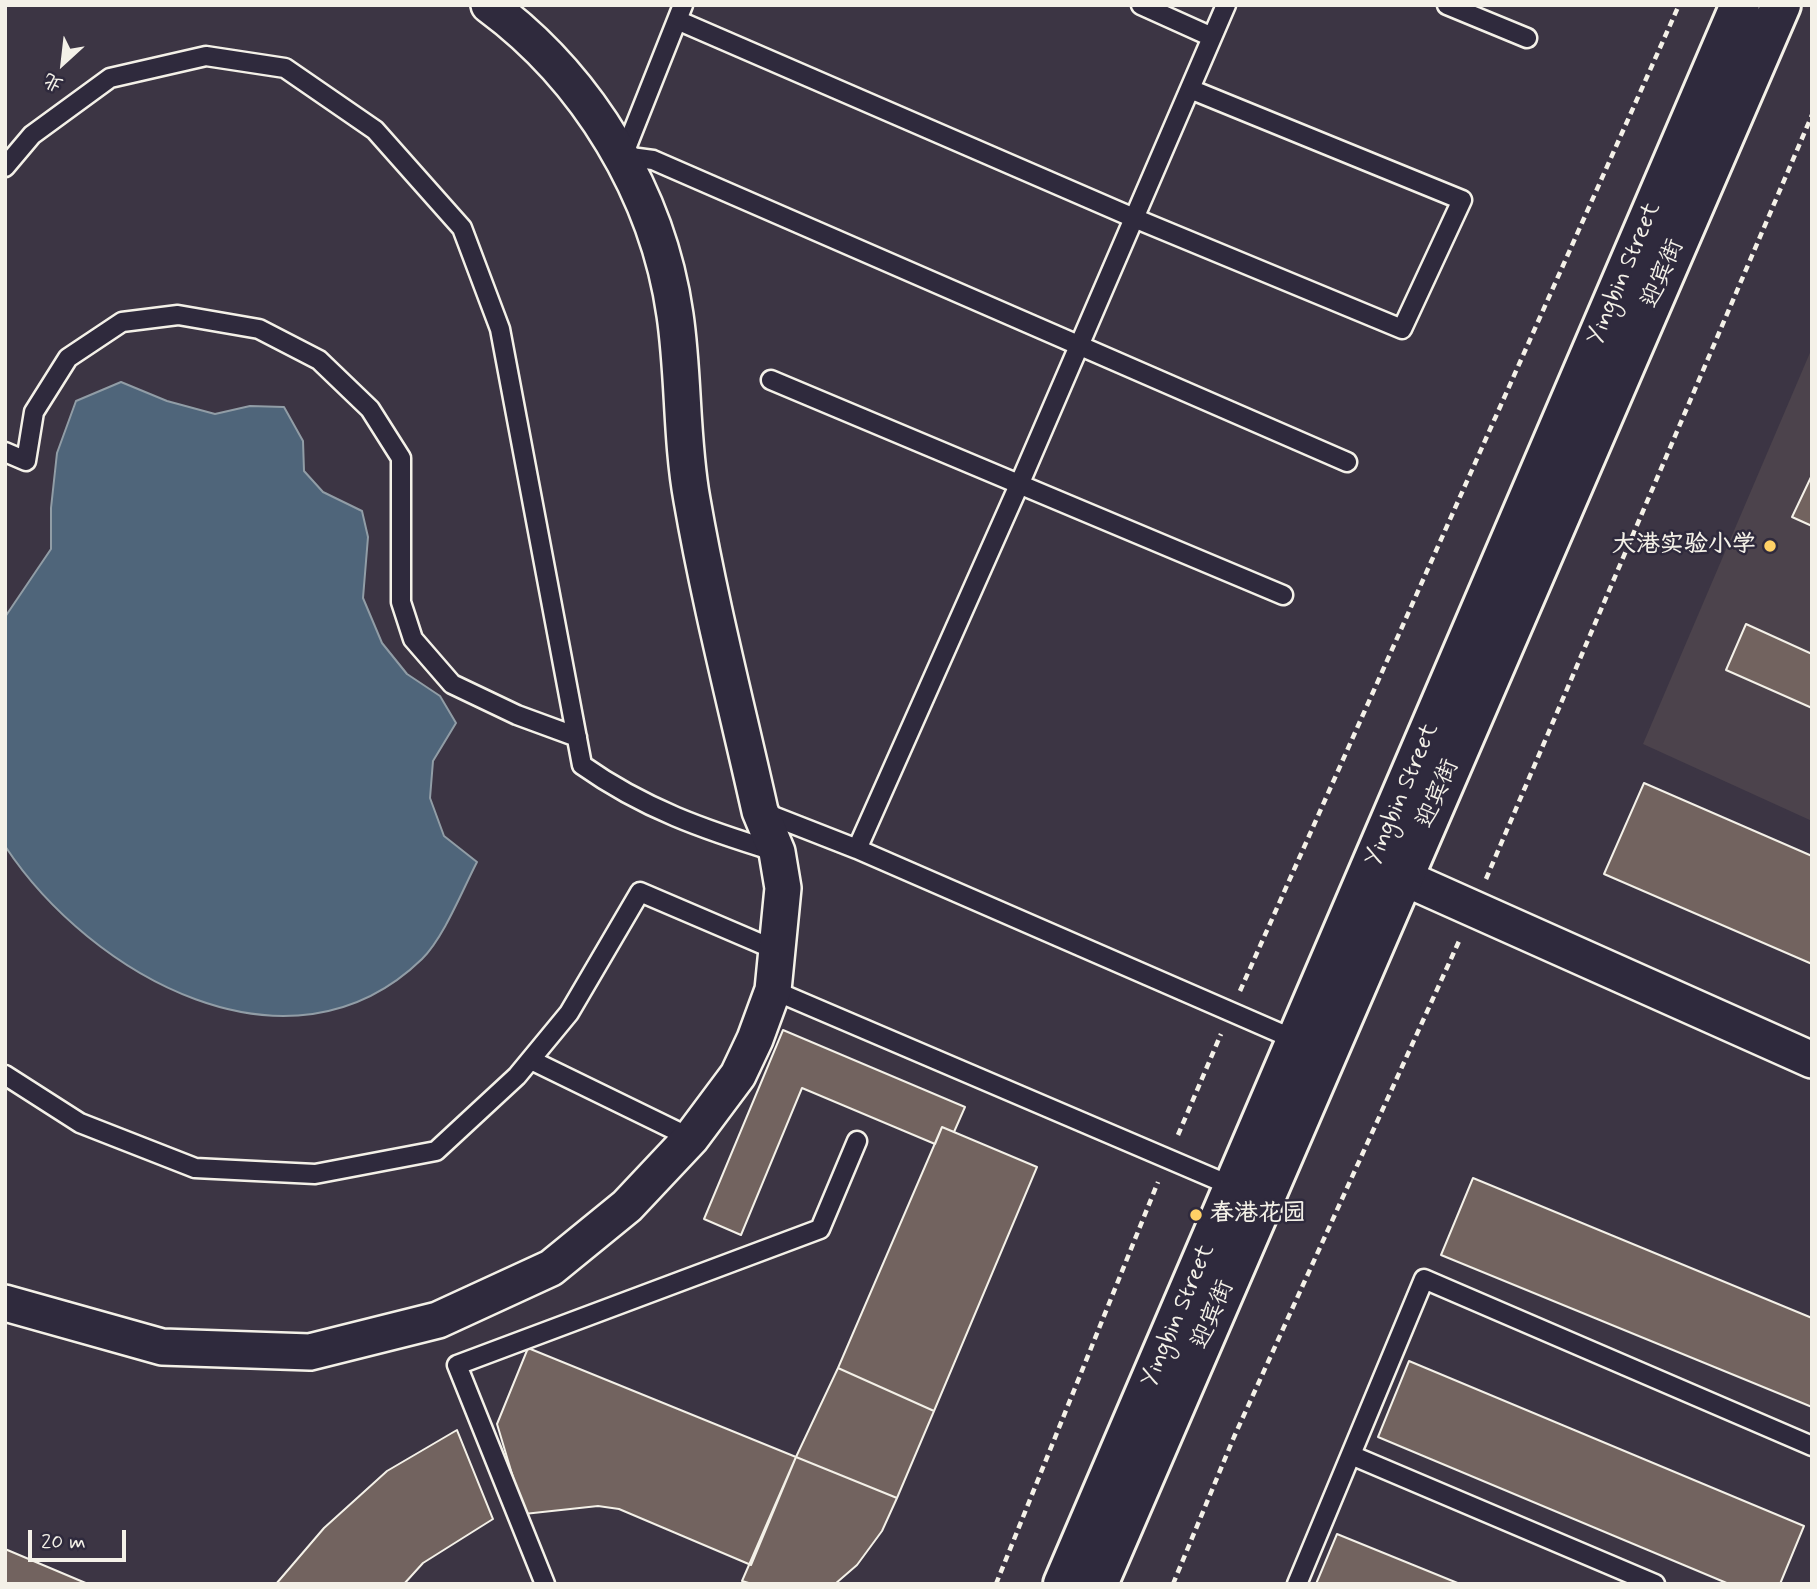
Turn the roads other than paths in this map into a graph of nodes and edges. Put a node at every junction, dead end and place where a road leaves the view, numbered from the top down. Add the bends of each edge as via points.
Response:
1 (489, 5) edge
2 (1141, 5) edge
3 (1226, 5) edge
4 (1447, 5) edge
5 (1740, 5) edge
6 (1781, 5) edge
7 (680, 13) edge
8 (1212, 37) junction
9 (1527, 38) dead end
10 (1189, 89) junction
11 (623, 156) junction
12 (5, 167) edge
13 (1134, 218) junction
14 (1079, 348) junction
15 (771, 380) dead end
16 (5, 452) edge
17 (1347, 462) dead end
18 (1019, 485) junction
19 (1283, 595) dead end
20 (577, 737) junction
21 (760, 811) junction
22 (857, 849) junction
23 (777, 852) junction
24 (1388, 870) junction
25 (778, 951) junction
26 (773, 990) junction
27 (1298, 1041) junction
28 (531, 1060) junction
29 (1812, 1060) edge
30 (5, 1075) edge
31 (691, 1138) junction
32 (857, 1141) dead end
33 (1234, 1188) junction
34 (5, 1303) edge
35 (1812, 1446) edge
36 (1351, 1455) junction
37 (545, 1584) edge
38 (1063, 1584) edge
39 (1098, 1584) edge
40 (1297, 1584) edge
41 (1655, 1584) edge

1 - 11 street via 560,70
2 - 8 lane
3 - 8 lane
4 - 9 lane
5 - 24 main road, Yingbin Street
6 - 24 main road, 迎宾街
7 - 11 lane
7 - 13 lane
8 - 10 lane
10 - 13 lane
10 - 13 lane via 1462,201 1402,329
11 - 14 lane via 653,160
11 - 21 street via 645,202 675,314 691,498
12 - 20 lane via 32,135 110,78 206,56 285,68 375,130 463,228 500,329
13 - 14 lane
14 - 17 lane
14 - 18 lane
15 - 18 lane
16 - 20 lane via 26,461 34,412 68,358 122,322 178,315 259,329 319,360 370,409 401,458 401,602 413,639 452,684
18 - 19 lane
18 - 22 lane
20 - 23 lane via 582,765 619,792 694,827
21 - 22 lane
21 - 23 street
22 - 27 lane
23 - 25 street via 783,888
24 - 27 main road, Yingbin Street
24 - 29 street
24 - 39 main road, 迎宾街
25 - 26 street
25 - 28 lane via 640,892 569,1013
26 - 31 street via 738,1074
26 - 33 lane
27 - 33 main road, Yingbin Street
28 - 30 lane via 436,1151 315,1174 195,1168 80,1123
28 - 31 lane
31 - 34 street via 627,1206 551,1268 438,1320 310,1352 162,1347
32 - 37 lane via 820,1229 457,1366
33 - 38 main road, Yingbin Street
35 - 36 lane via 1424,1279
36 - 40 lane
36 - 41 lane

